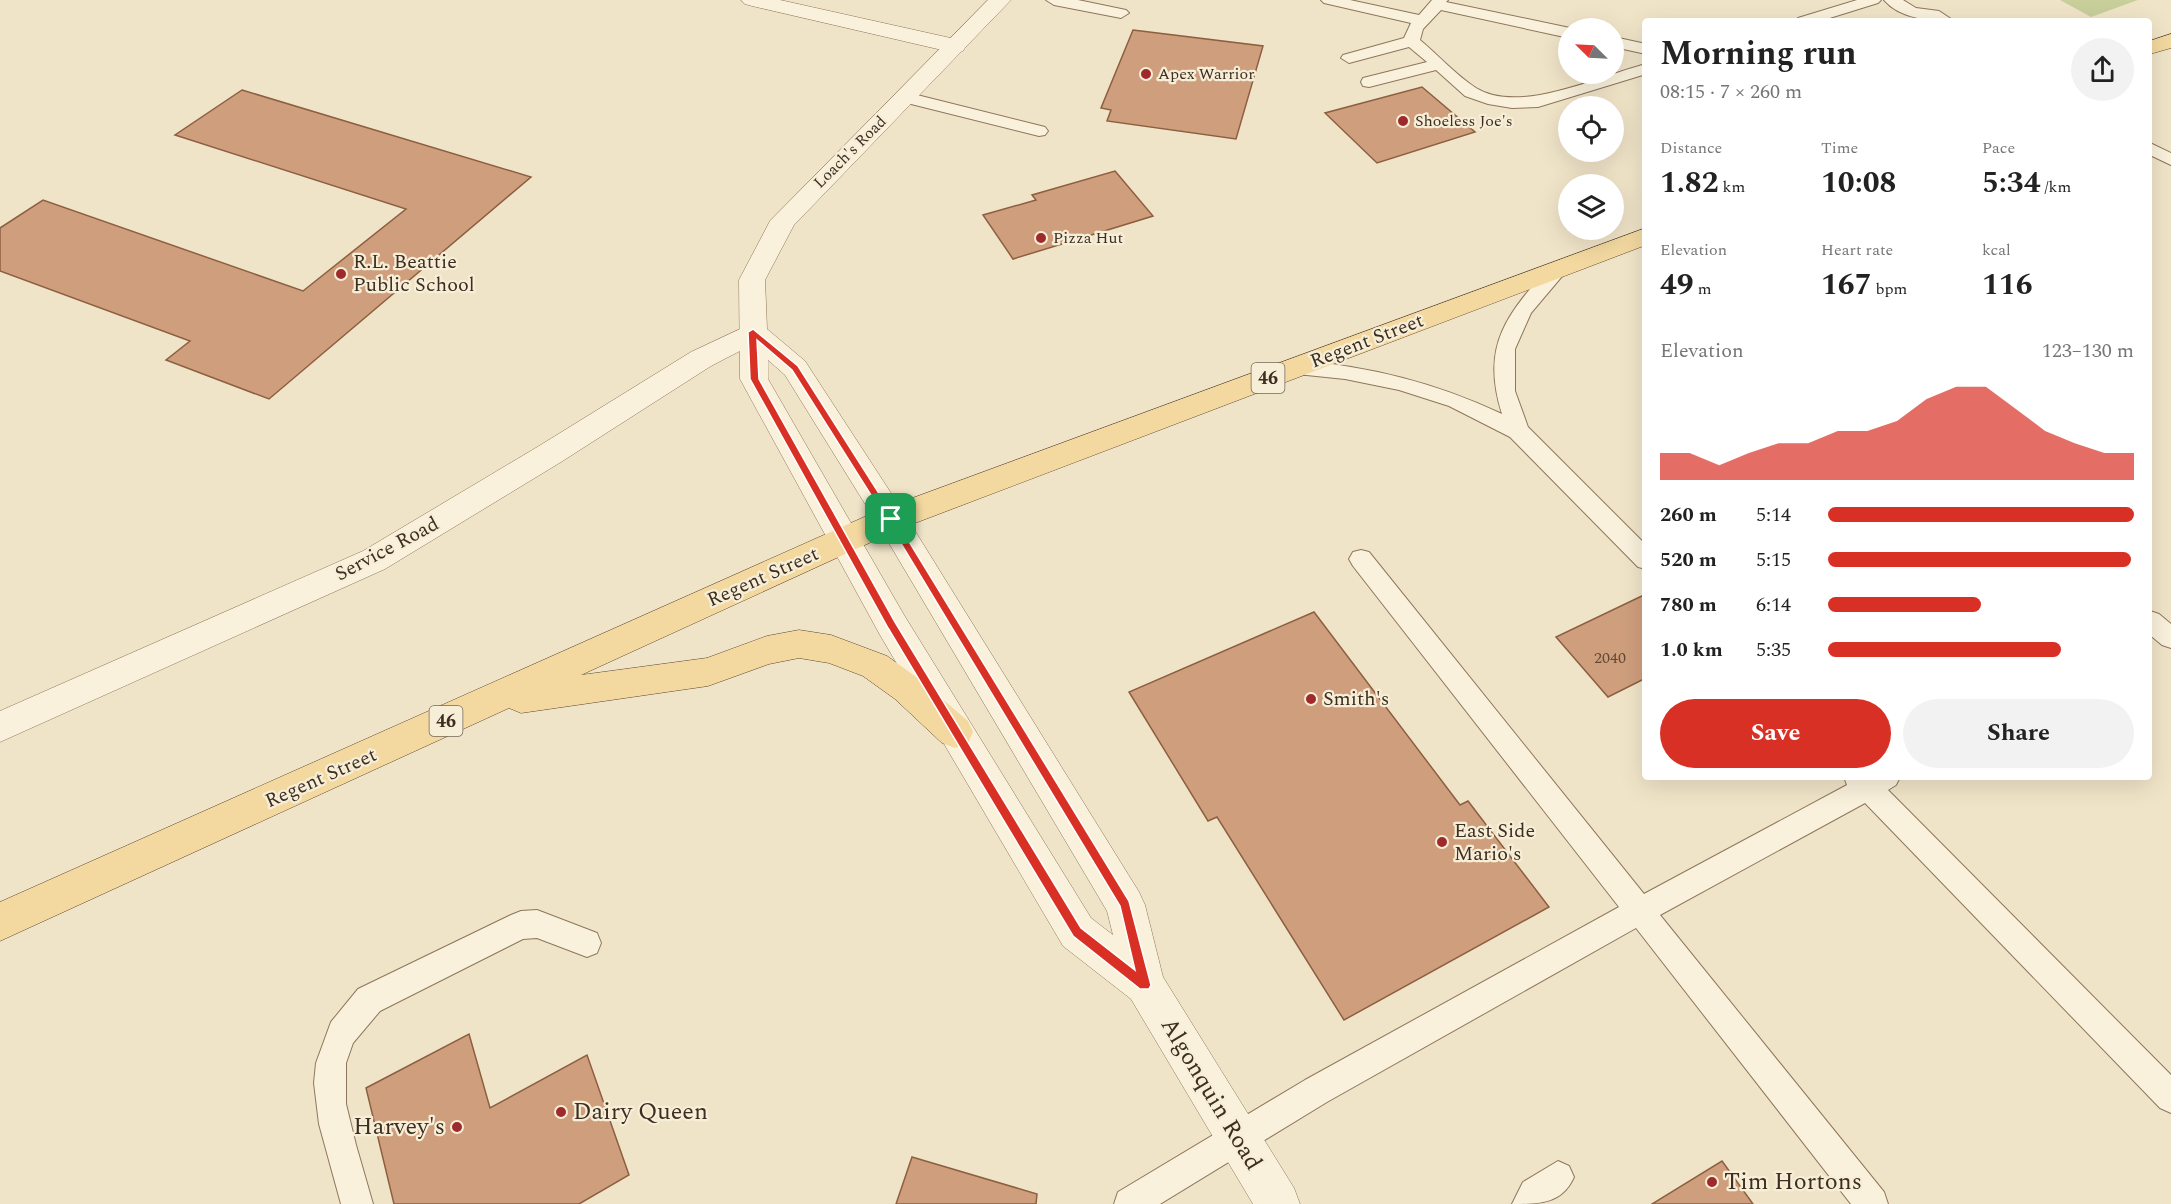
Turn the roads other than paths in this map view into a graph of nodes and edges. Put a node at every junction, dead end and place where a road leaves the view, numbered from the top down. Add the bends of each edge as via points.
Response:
1 (752, 0) edge
2 (1000, 0) edge
3 (1054, 0) edge
4 (1329, 0) edge
5 (1835, 0) edge
6 (1892, 0) edge
7 (1866, 2) edge
8 (1439, 3) edge
9 (1121, 13) dead end
10 (1912, 16) edge
11 (1814, 18) edge
12 (1941, 18) edge
13 (1421, 20) junction
14 (1558, 30) edge
15 (1412, 41) junction
16 (2171, 41) edge
17 (1624, 44) edge
18 (955, 46) junction
19 (2152, 47) edge
20 (1642, 48) edge
21 (1349, 58) dead end
22 (1439, 64) junction
23 (1642, 70) edge
24 (1369, 82) dead end
25 (905, 97) junction
26 (1039, 131) dead end
27 (2152, 149) edge
28 (2171, 160) edge
29 (1642, 237) edge
30 (1560, 268) junction
31 (753, 332) junction
32 (1297, 367) junction
33 (1518, 431) junction
34 (891, 519) junction
35 (844, 540) junction
36 (1642, 556) edge
37 (1361, 559) dead end
38 (487, 702) junction
39 (0, 727) edge
40 (955, 732) junction
41 (1871, 781) edge
42 (1640, 912) junction
43 (0, 922) edge
44 (586, 943) dead end
45 (1145, 985) junction
46 (2171, 1097) edge
47 (1236, 1137) junction
48 (1558, 1177) dead end
49 (357, 1204) edge
50 (1130, 1204) edge
51 (1278, 1204) edge
52 (1528, 1204) edge
53 (1872, 1204) edge

1 - 18 street
2 - 18 street, Loach's Road
3 - 9 lane
4 - 13 lane
5 - 7 lane
6 - 10 lane
7 - 11 lane
8 - 13 lane
8 - 14 lane
10 - 12 lane via 1934,14
13 - 15 lane
15 - 21 lane
15 - 22 lane
16 - 19 main road
17 - 20 lane
18 - 25 street, Loach's Road
22 - 23 lane via 1471,92 1512,104 1532,103
22 - 24 lane
25 - 26 lane
25 - 31 street, Loach's Road via 783,221 752,280
27 - 28 lane
29 - 30 main road, Regent Street / 46
30 - 32 main road, Regent Street / 46
30 - 33 lane via 1522,310 1505,349 1505,391
31 - 34 street via 795,368
31 - 35 street, Loach's Road via 754,379
31 - 39 street, Service Road via 701,359 374,560
32 - 33 lane via 1401,383 1455,401
32 - 34 main road, Regent Street / 46
33 - 36 lane
34 - 35 main road, Regent Street / 46
34 - 45 street, Algonquin Road via 1125,904
35 - 38 main road, Regent Street / 46
35 - 40 street, Algonquin Road
37 - 42 lane
38 - 40 main road via 708,672 767,650 799,644 831,649 875,666
38 - 43 main road, Regent Street / 46
40 - 45 street, Algonquin Road via 1077,932
41 - 42 lane
41 - 46 lane
42 - 47 lane
42 - 53 lane
44 - 49 lane via 537,924 521,925 369,1000 355,1014 336,1044 329,1096
45 - 47 street, Algonquin Road
47 - 50 lane
47 - 51 street, Algonquin Road
48 - 52 lane via 1534,1194

